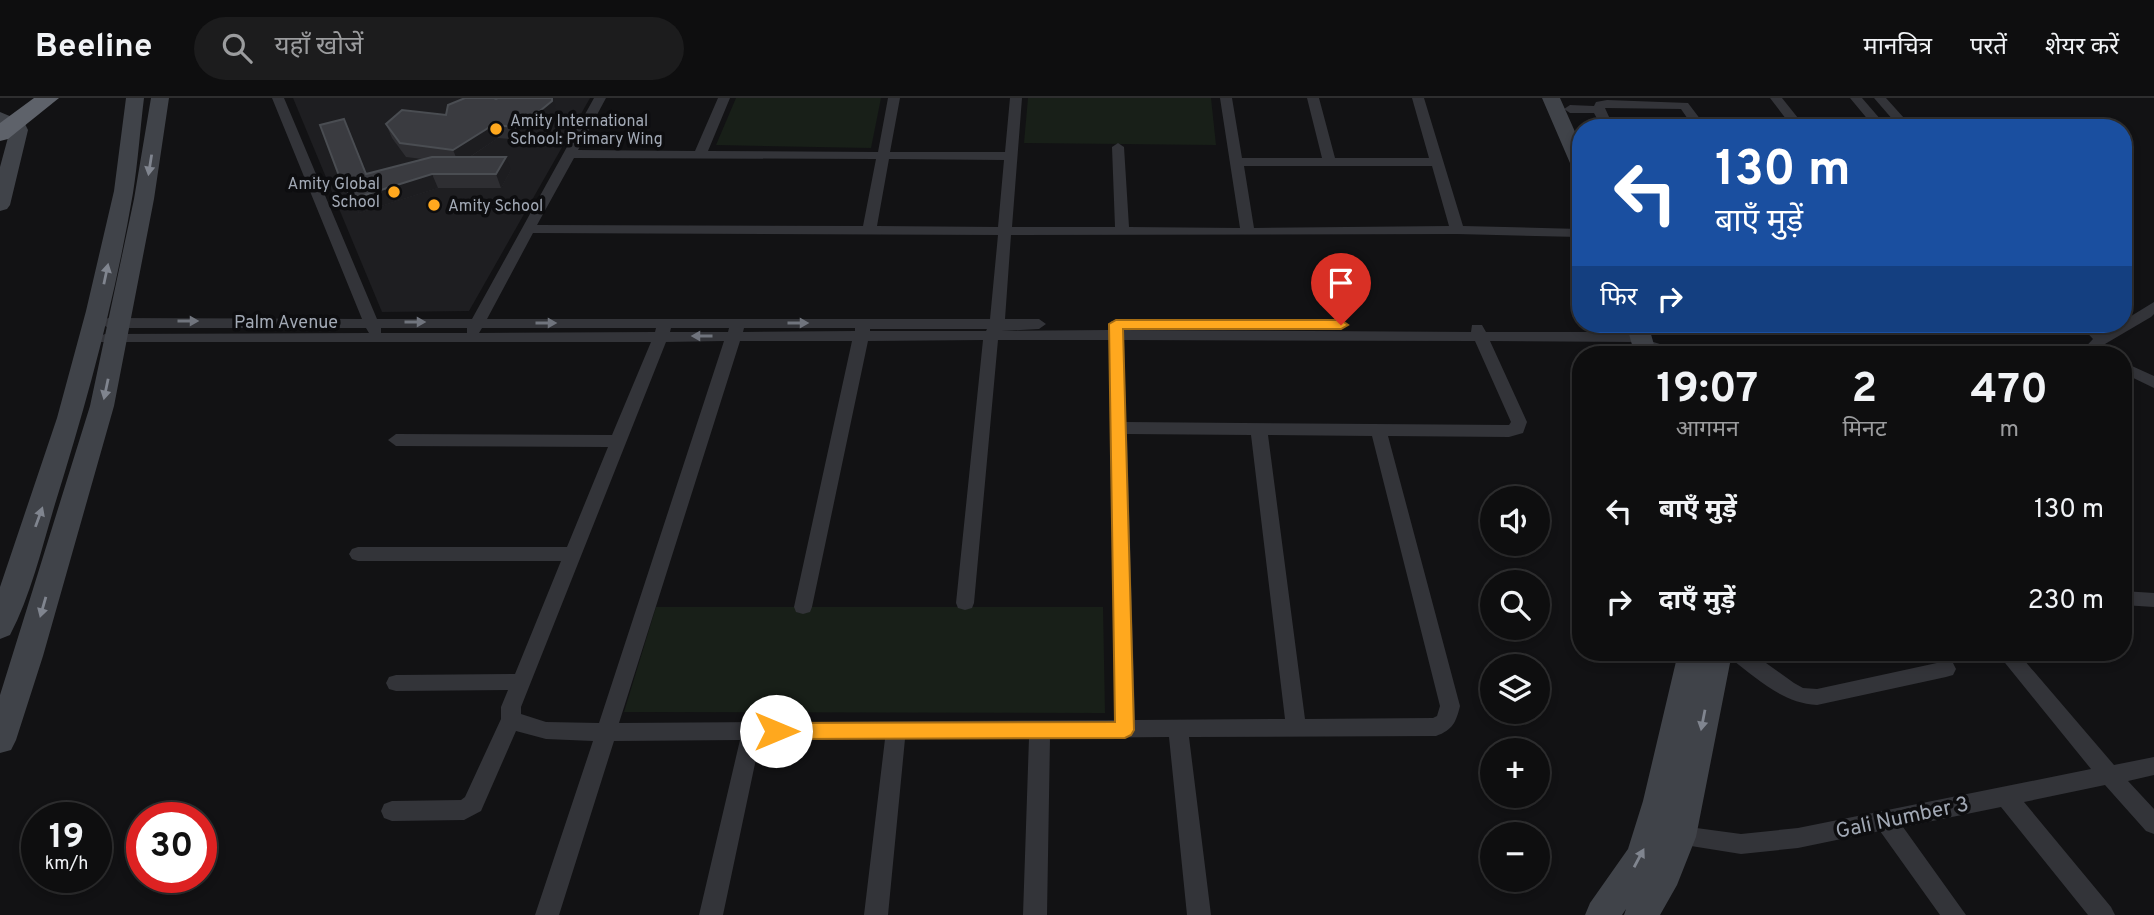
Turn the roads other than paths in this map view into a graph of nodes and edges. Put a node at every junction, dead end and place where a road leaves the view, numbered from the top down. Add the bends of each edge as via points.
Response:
1 (135, 98) edge
2 (160, 98) edge
3 (278, 98) edge
4 (600, 98) edge
5 (724, 98) edge
6 (894, 98) edge
7 (1016, 98) edge
8 (1226, 98) edge
9 (1313, 98) edge
10 (1418, 98) edge
11 (1551, 98) edge
12 (1776, 98) edge
13 (1856, 98) edge
14 (1880, 98) edge
15 (44, 100) edge
16 (1568, 103) edge
17 (1598, 110) junction
18 (1576, 119) edge
19 (1603, 119) edge
20 (1694, 119) edge
21 (1793, 119) edge
22 (1874, 119) edge
23 (1899, 119) edge
24 (4, 125) edge
25 (1572, 145) edge
26 (1118, 147) dead end
27 (569, 154) junction
28 (700, 155) junction
29 (883, 155) junction
30 (1011, 156) junction
31 (1329, 161) junction
32 (1237, 162) junction
33 (1439, 162) junction
34 (0, 205) edge
35 (528, 229) junction
36 (1457, 230) junction
37 (869, 231) junction
38 (1005, 231) junction
39 (1122, 232) junction
40 (1248, 232) junction
41 (1572, 233) edge
42 (2154, 307) edge
43 (2132, 325) edge
44 (374, 329) junction
45 (473, 329) junction
46 (663, 329) junction
47 (736, 329) junction
48 (862, 330) junction
49 (994, 330) junction
50 (1116, 330) junction
51 (105, 331) junction
52 (1478, 331) junction
53 (2120, 333) edge
54 (1651, 341) edge
55 (2099, 346) edge
56 (2132, 372) edge
57 (2154, 383) edge
58 (1118, 428) junction
59 (1259, 429) junction
60 (1379, 430) junction
61 (396, 440) dead end
62 (618, 441) junction
63 (358, 554) dead end
64 (572, 554) junction
65 (2132, 599) edge
66 (2154, 600) edge
67 (965, 603) dead end
68 (803, 607) dead end
69 (0, 627) edge
70 (1692, 661) edge
71 (1715, 661) edge
72 (1750, 661) edge
73 (2014, 661) edge
74 (1946, 669) dead end
75 (396, 682) dead end
76 (521, 682) junction
77 (511, 719) junction
78 (1296, 729) junction
79 (897, 730) junction
80 (1040, 730) junction
81 (1125, 730) junction
82 (1178, 730) junction
83 (751, 731) junction
84 (607, 732) junction
85 (0, 740) edge
86 (2154, 766) edge
87 (2110, 776) junction
88 (2006, 797) junction
89 (393, 811) dead end
90 (1885, 820) junction
91 (2154, 824) edge
92 (1665, 831) junction
93 (547, 915) edge
94 (711, 915) edge
95 (876, 915) edge
96 (1035, 915) edge
97 (1199, 915) edge
98 (1602, 915) edge
99 (1641, 915) edge
100 (1954, 915) edge
101 (2103, 915) edge

51 -> 1 street
2 -> 51 street via 144,199
3 - 44 street
4 - 27 street
5 - 28 street
6 - 29 street
7 - 30 street
8 - 32 street
9 - 31 street
10 - 33 street
11 - 25 street
12 - 21 street
13 - 22 street
14 - 23 street
15 - 24 highway
16 - 17 street
16 - 18 street
17 - 19 street
17 - 20 street via 1606,104 1683,105
24 - 34 street via 19,130
26 - 39 street
27 - 28 street
27 - 35 street
28 - 29 street
29 - 30 street
29 - 37 street
30 - 38 street
31 - 32 street
31 - 33 street
32 - 40 street
33 - 36 street
35 - 37 street
35 - 45 street
36 - 40 street
36 - 41 street
37 - 38 street
38 - 39 street
38 - 49 street
39 - 40 street
42 - 43 street
44 - 45 street, Palm Avenue
44 - 51 street, Palm Avenue
45 - 46 street, Palm Avenue
46 - 47 street, Palm Avenue
46 - 62 street
47 - 48 street, Palm Avenue
47 - 84 street
48 - 49 street, Palm Avenue
48 - 68 street
49 - 50 street, Palm Avenue
49 - 67 street
50 - 52 street, Palm Avenue
50 - 58 street
69 -> 51 street
51 -> 85 street via 102,406
52 - 54 street, Palm Avenue
52 - 60 street via 1519,422 1517,429
53 - 55 street
56 - 57 street
58 - 59 street
58 - 81 street
59 - 60 street
59 - 78 street
60 - 78 street via 1450,706 1446,721 1436,727
61 - 62 street
62 - 64 street
63 - 64 street
64 - 76 street
65 - 66 street
70 - 92 street
71 -> 92 street
72 - 74 street via 1801,696 1817,697
73 - 87 street
75 - 76 street
76 - 77 street
77 - 84 street via 542,732
77 - 89 street via 473,804 464,810
78 - 82 street
79 - 80 street
79 - 83 street
79 - 95 street
80 - 81 street
80 - 96 street
81 - 82 street
82 - 97 street
83 - 84 street
83 - 94 street
84 - 93 street
86 - 87 street, Gali Number 3
87 - 88 street, Gali Number 3
87 - 91 street
88 - 90 street, Gali Number 3
88 - 101 street
90 - 92 street, Gali Number 3 via 1741,845
90 - 100 street
98 -> 92 street
92 - 99 street via 1665,874

